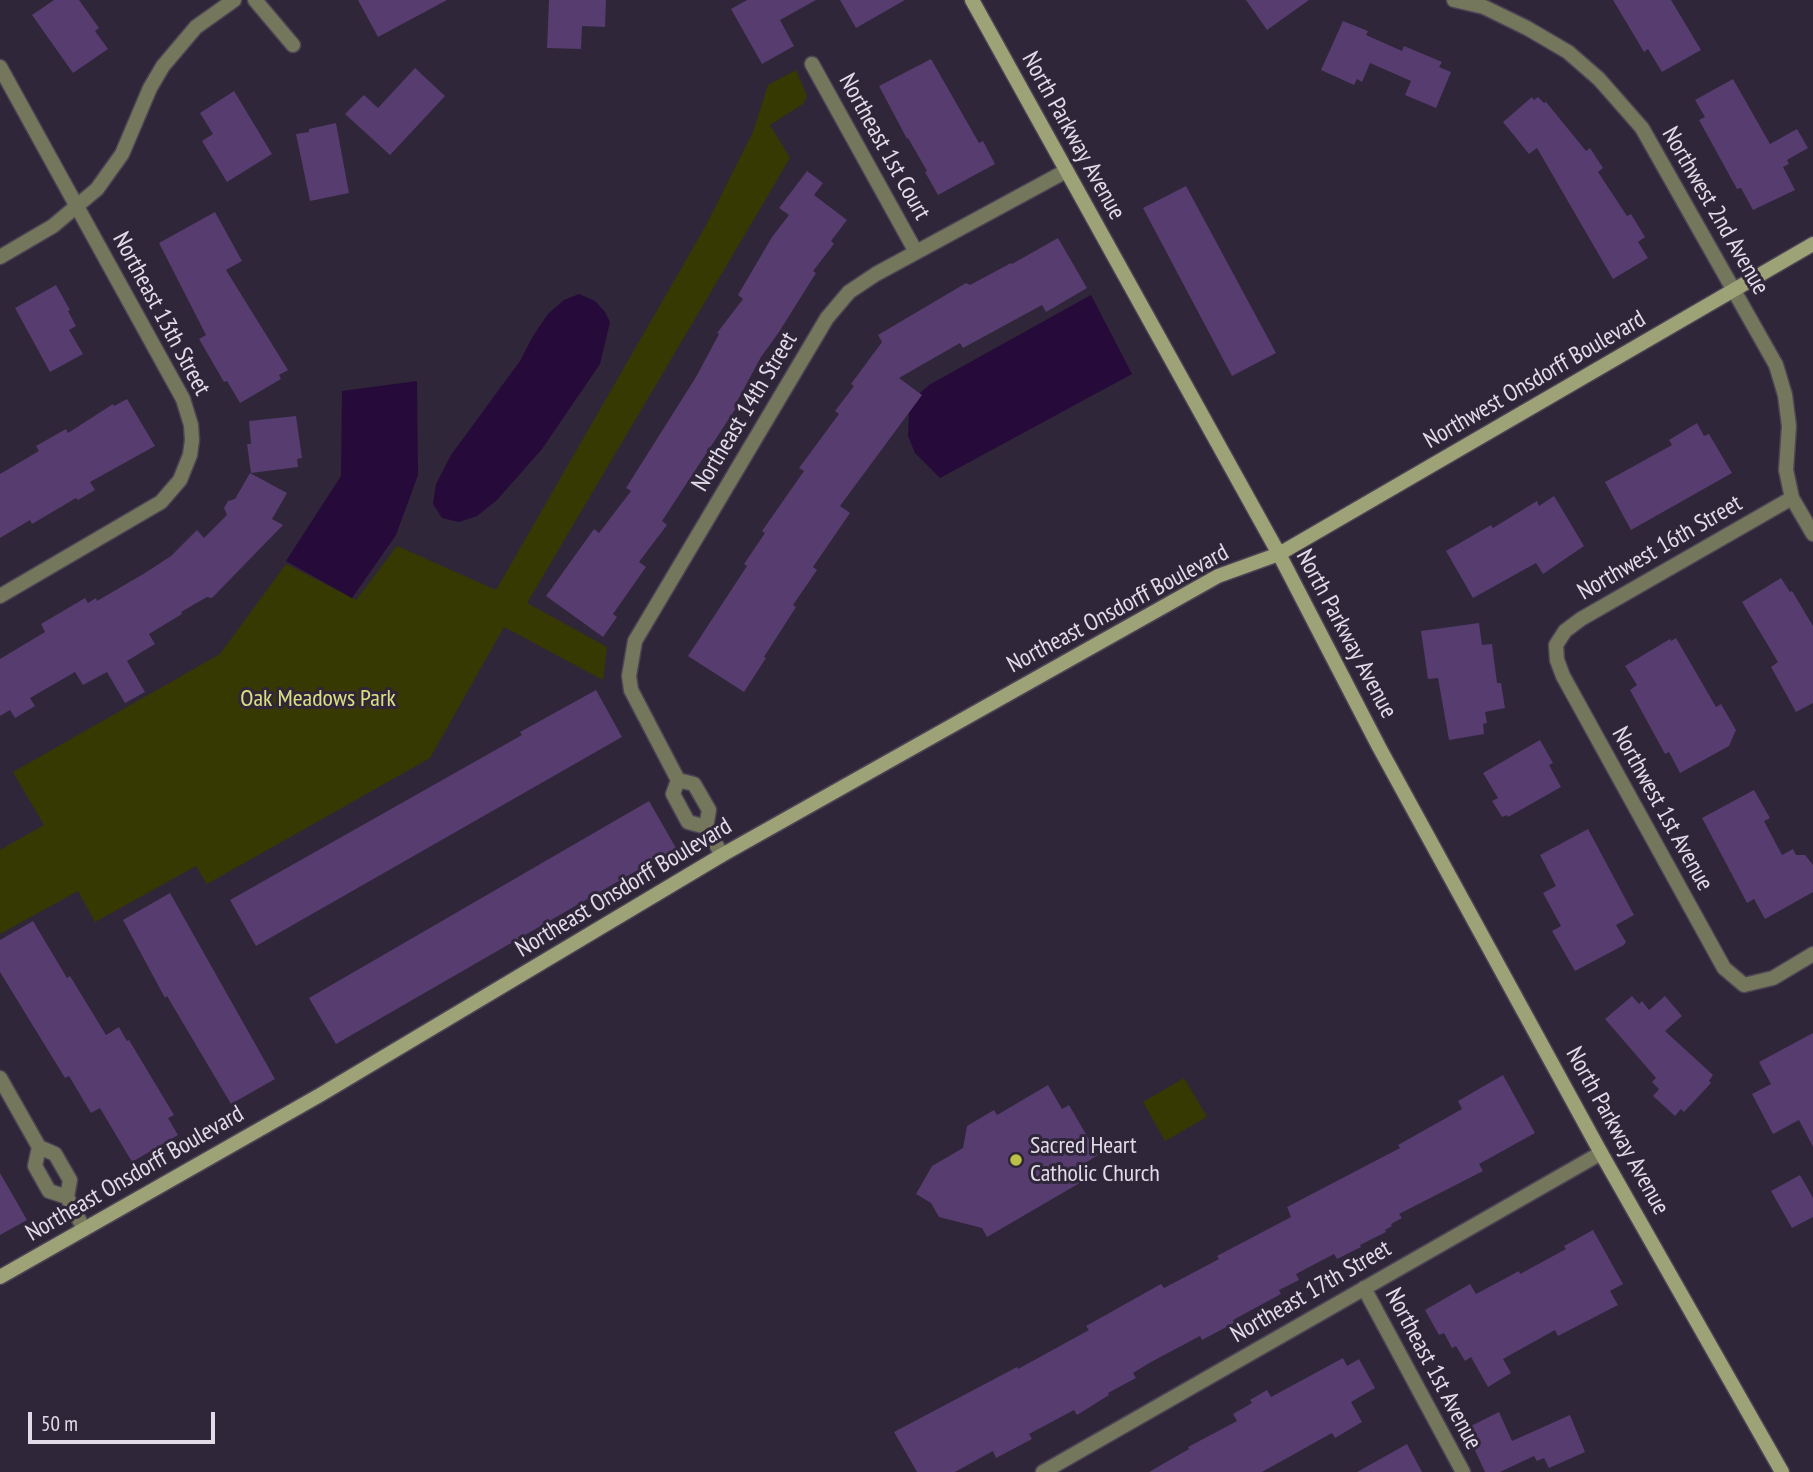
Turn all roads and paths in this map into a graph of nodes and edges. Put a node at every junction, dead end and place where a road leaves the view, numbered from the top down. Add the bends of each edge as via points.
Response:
1 (234, 0) edge
2 (256, 0) edge
3 (972, 0) edge
4 (1454, 0) edge
5 (1485, 4) edge
6 (293, 45) dead end
7 (811, 64) dead end
8 (0, 67) edge
9 (1066, 171) junction
10 (79, 207) junction
11 (1813, 244) edge
12 (916, 252) junction
13 (0, 257) edge
14 (1734, 290) junction
15 (1792, 498) junction
16 (1813, 534) edge
17 (1279, 554) junction
18 (0, 596) edge
19 (1556, 645) joint
20 (678, 780) junction
21 (706, 827) junction
22 (722, 855) junction
23 (1813, 954) edge
24 (0, 1078) edge
25 (39, 1147) junction
26 (1601, 1153) junction
27 (67, 1197) junction
28 (84, 1229) junction
29 (0, 1276) edge
30 (1364, 1288) junction
31 (1043, 1472) edge
32 (1463, 1472) edge
33 (1782, 1472) edge

1 - 10 street via 196,27 163,66 122,154 103,183
2 - 6 street
3 - 9 street, North Parkway Avenue
4 - 5 street, Northwest 2nd Avenue
5 - 14 street, Northwest 2nd Avenue via 1568,52 1622,103
7 - 12 street, Northeast 1st Court
8 - 10 street, Northeast 13th Street
9 - 12 street, Northeast 14th Street
9 - 17 street, North Parkway Avenue
10 - 13 street
10 - 18 street, Northeast 13th Street via 183,399 191,425 190,454 180,480 161,502
11 - 14 street, Northwest Onsdorff Boulevard
12 - 20 street, Northeast 14th Street via 849,292 827,318 635,640 631,690
14 - 15 street, Northwest 2nd Avenue via 1776,365 1785,395 1786,470
14 - 17 street, Northwest Onsdorff Boulevard
15 - 16 street, Northwest 2nd Avenue
15 - 19 street, Northwest 16th Street via 1581,619
17 - 22 street, Northeast Onsdorff Boulevard via 1218,576
17 - 26 street, North Parkway Avenue
19 - 23 street, Northwest 1st Avenue via 1563,676 1724,968 1744,985 1773,978
20 - 21 street, Northeast 14th Street via 694,784 705,802 709,810
20 - 21 street, Northeast 14th Street via 673,794 688,822
21 - 22 street, Northeast 14th Street
22 - 28 street, Northeast Onsdorff Boulevard via 320,1095
24 - 25 street
25 - 27 street via 55,1154 70,1180
25 - 27 street via 35,1166 50,1191
26 - 30 street, Northeast 17th Street
26 - 33 street, North Parkway Avenue
27 - 28 street
28 - 29 street, Northeast Onsdorff Boulevard
30 - 31 street, Northeast 17th Street
30 - 32 street, Northeast 1st Avenue

